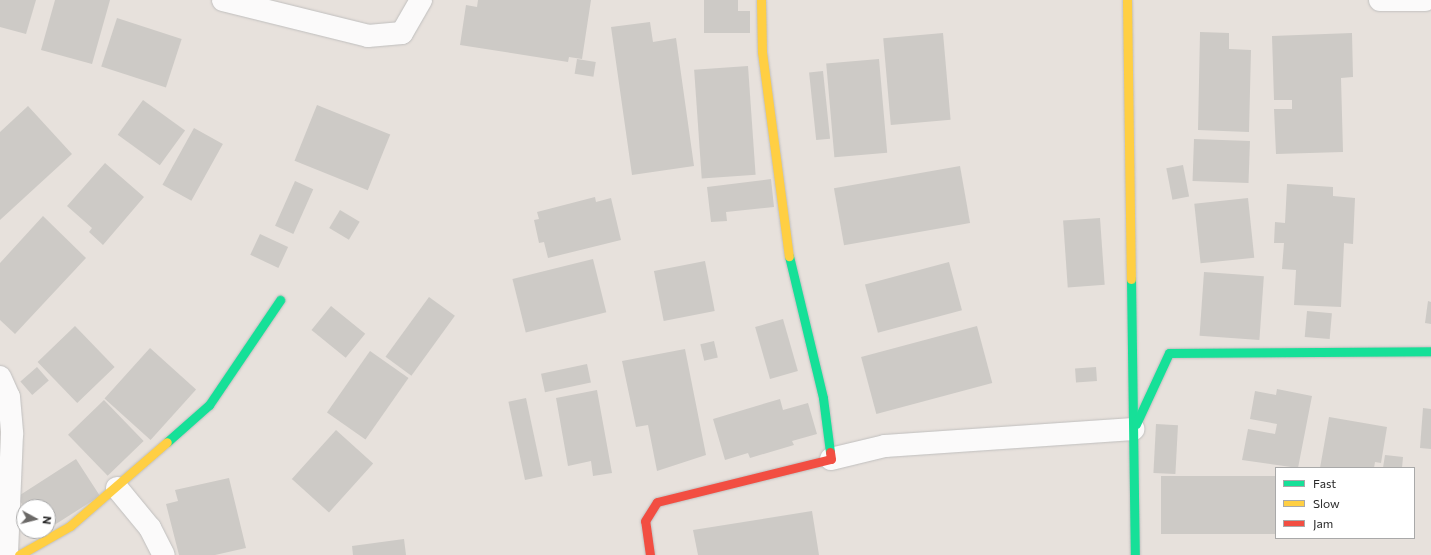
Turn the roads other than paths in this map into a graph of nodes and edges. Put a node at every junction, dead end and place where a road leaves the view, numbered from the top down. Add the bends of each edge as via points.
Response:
1 (223, 0) edge
2 (421, 0) edge
3 (748, 0) edge
4 (1127, 0) edge
5 (1380, 0) edge
6 (1425, 0) edge
7 (761, 10) edge
8 (280, 300) dead end
9 (1431, 351) edge
10 (0, 377) edge
11 (1134, 429) junction
12 (832, 459) junction
13 (117, 488) junction
14 (7, 555) edge
15 (20, 555) edge
16 (164, 555) edge
17 (650, 555) edge
18 (1135, 555) edge

1 - 2 street via 368,36 402,33
3 - 7 street
4 - 11 street
5 - 6 street
7 - 12 street via 784,237 823,398
8 - 13 street via 209,405
9 - 11 street via 1169,353
10 - 14 street via 9,398 12,434
11 - 12 street via 885,446
11 - 18 street
12 - 17 street via 657,502 645,521
13 - 15 street via 70,526
13 - 16 street via 150,528

